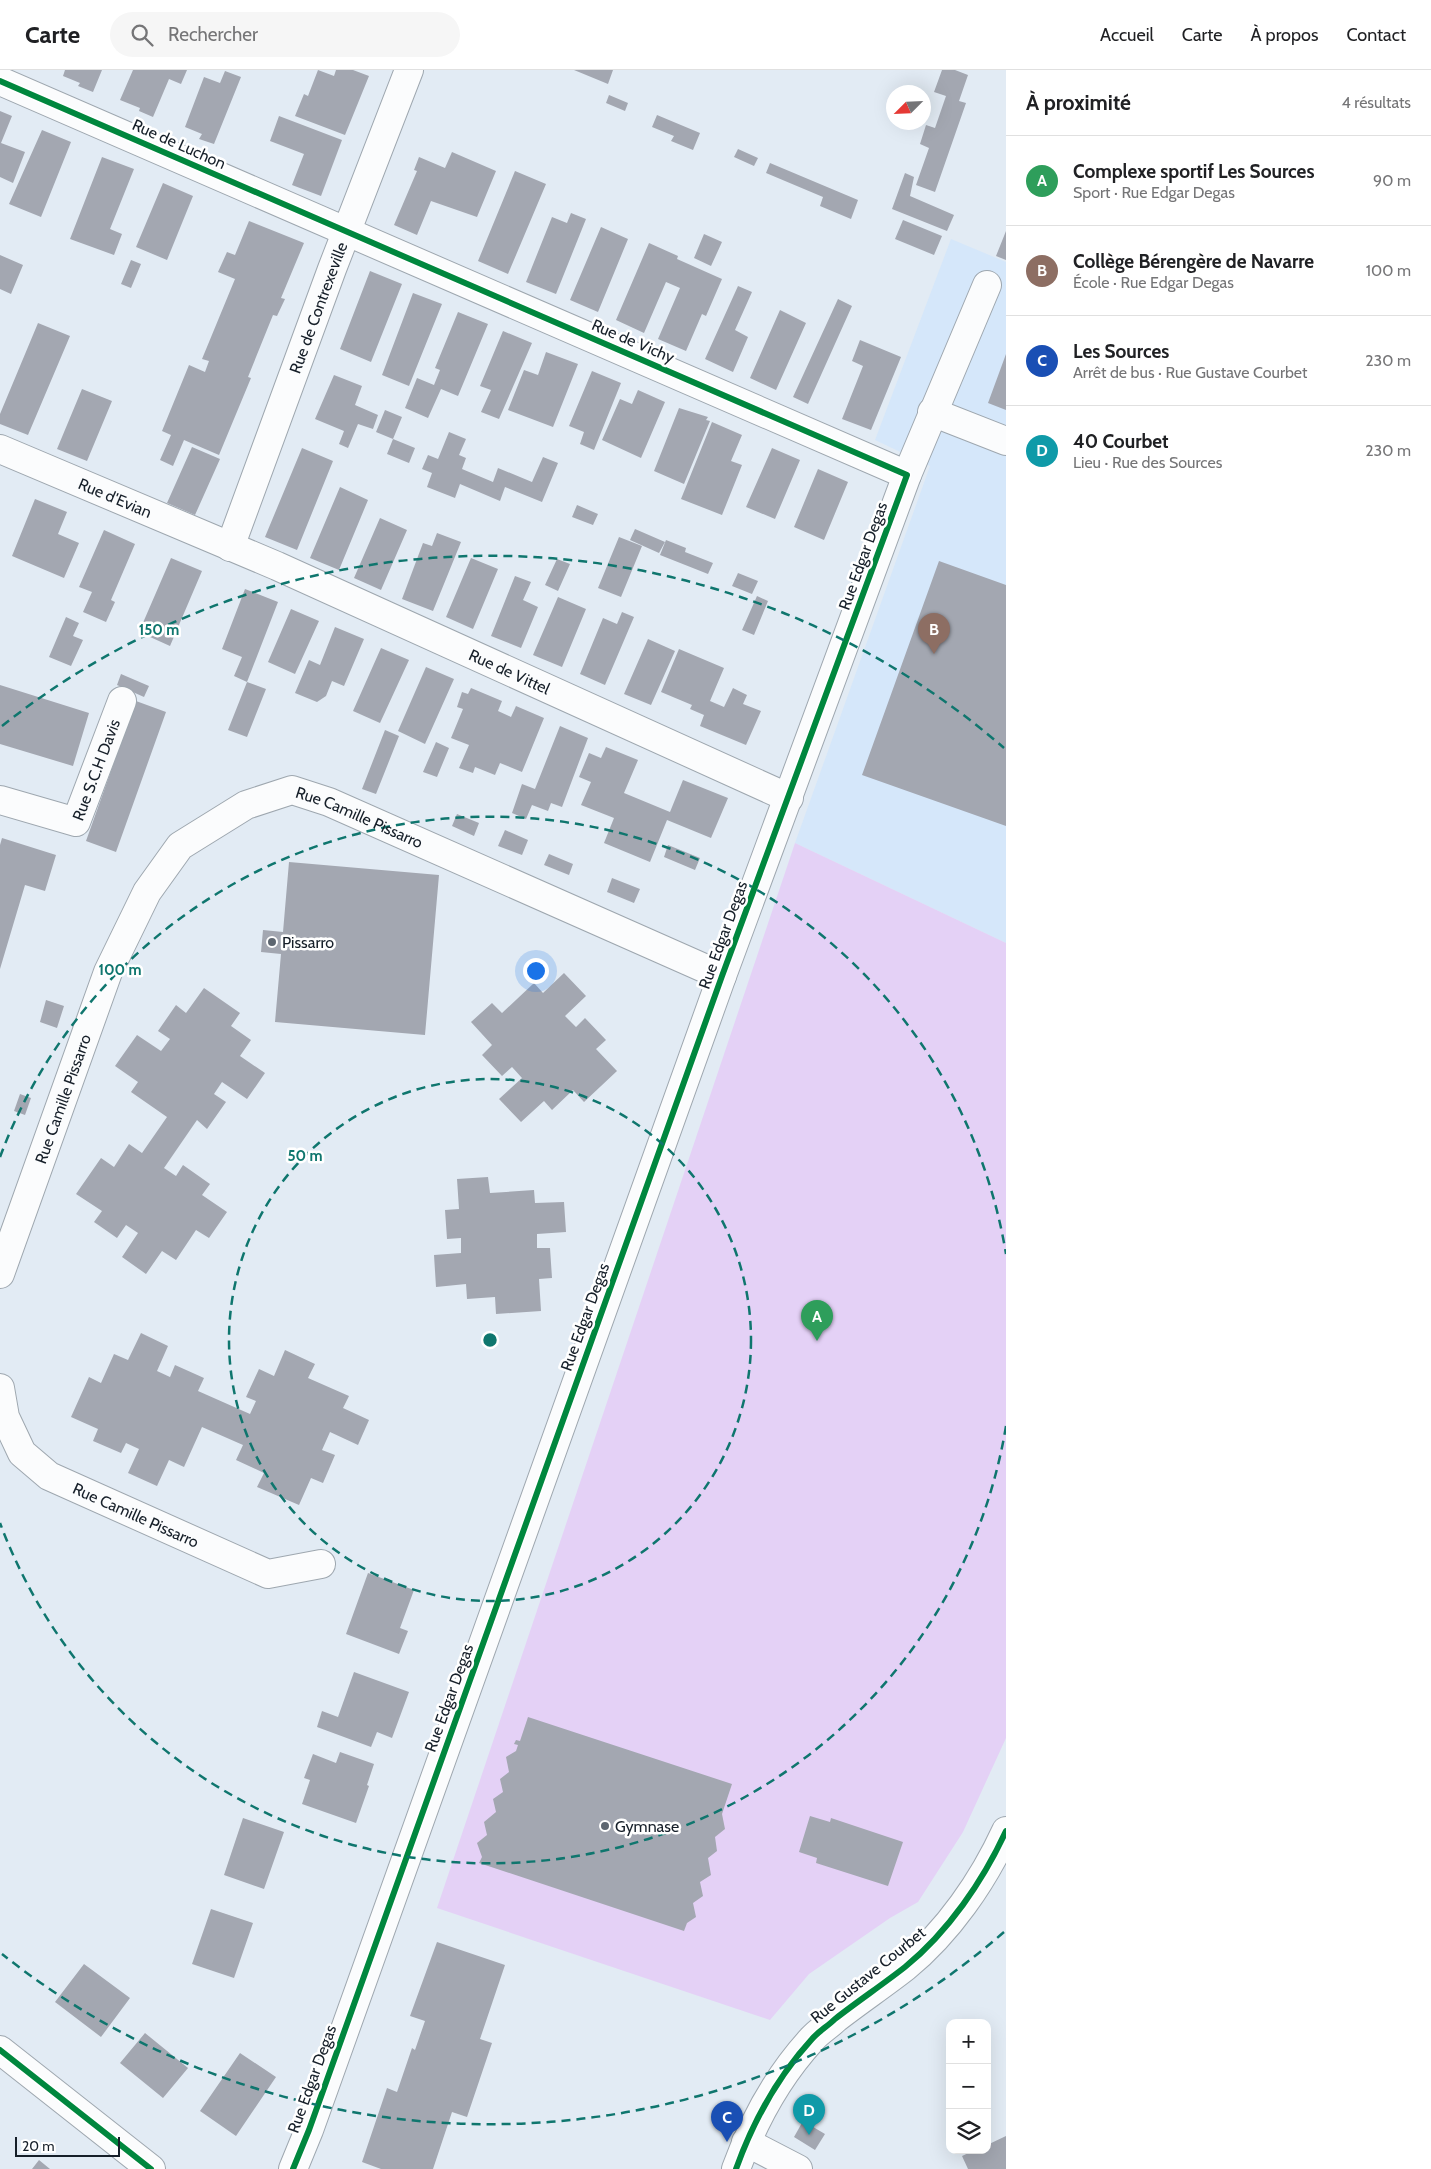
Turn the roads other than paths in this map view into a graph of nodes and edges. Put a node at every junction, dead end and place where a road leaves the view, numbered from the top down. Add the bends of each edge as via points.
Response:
1 (409, 70) edge
2 (0, 81) edge
3 (348, 232) junction
4 (987, 285) dead end
5 (932, 412) junction
6 (1006, 441) edge
7 (0, 449) edge
8 (907, 475) junction
9 (230, 547) junction
10 (122, 701) dead end
11 (789, 798) junction
12 (0, 800) edge
13 (722, 976) junction
14 (0, 1274) edge
15 (0, 1388) edge
16 (321, 1564) dead end
17 (1006, 1831) edge
18 (0, 2050) edge
19 (746, 2142) junction
20 (151, 2169) edge
21 (293, 2169) edge
22 (736, 2169) edge
23 (798, 2169) edge

1 - 3 street, Rue de Contrexeville
2 - 3 street, Rue de Luchon
3 - 8 street, Rue de Vichy
3 - 9 street, Rue de Contrexeville
4 - 5 street, Rue Edgar Degas
5 - 6 street
5 - 8 street, Rue Edgar Degas
7 - 9 street, Rue d'Evian
8 - 11 street, Rue Edgar Degas
9 - 11 street, Rue de Vittel
10 - 12 street, Rue S.C.H Davis via 76,822
11 - 13 street, Rue Edgar Degas
13 - 14 street, Rue Camille Pissarro via 329,802 292,790 246,805 180,846 147,892 108,972
13 - 21 street, Rue Edgar Degas
15 - 16 street, Rue Camille Pissarro via 5,1417 22,1453 49,1476 268,1574
17 - 19 street, Rue Gustave Courbet via 968,1897 932,1943 813,2037 778,2083
18 - 20 street
19 - 22 street, Rue Gustave Courbet
19 - 23 street

